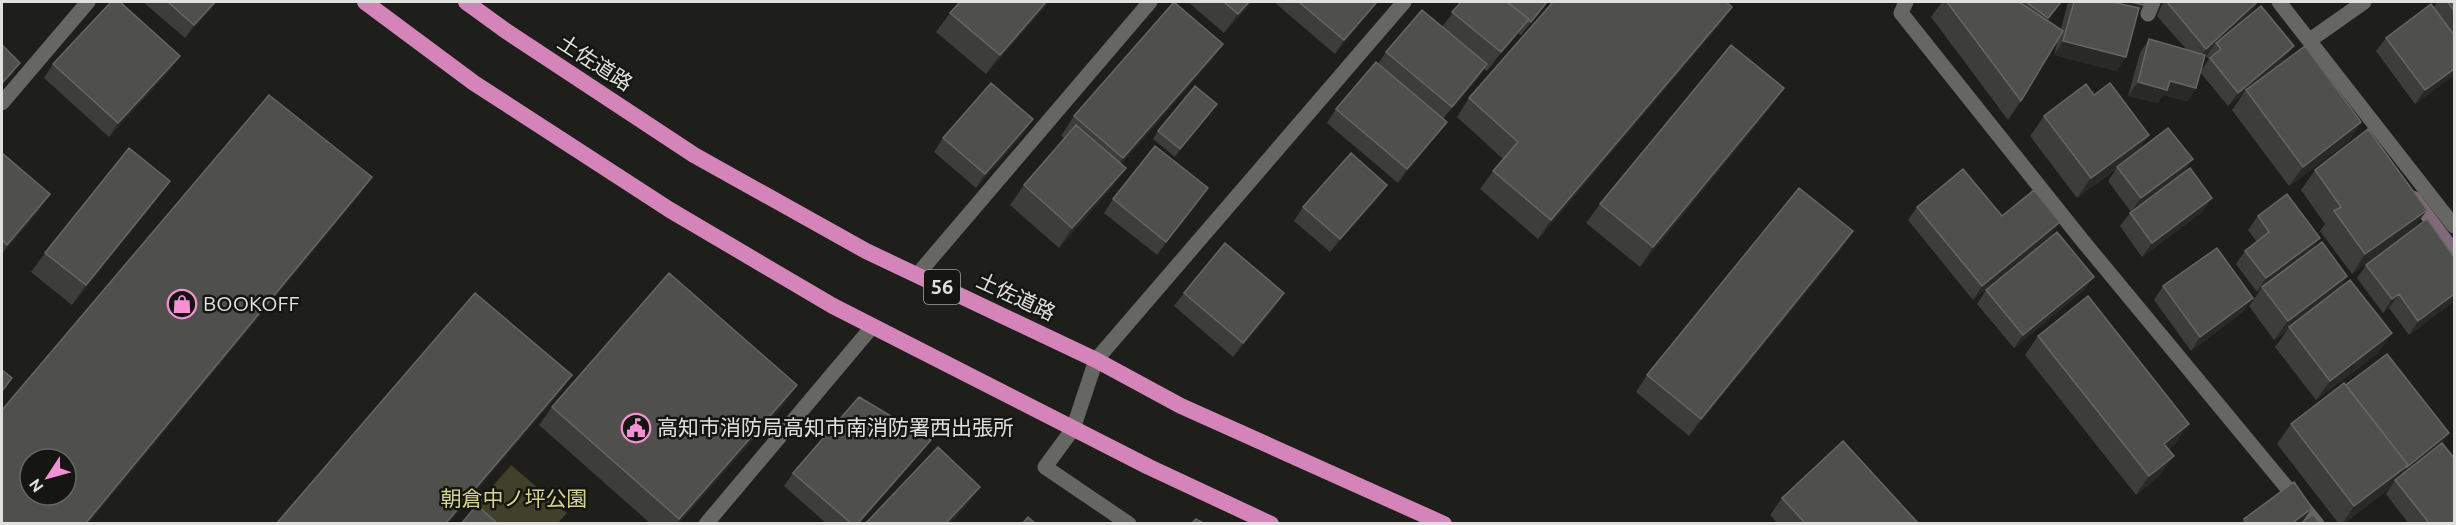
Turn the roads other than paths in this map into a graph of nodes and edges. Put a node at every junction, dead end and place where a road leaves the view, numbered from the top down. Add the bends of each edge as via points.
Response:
1 (88, 2) edge
2 (365, 2) edge
3 (466, 2) edge
4 (1150, 2) edge
5 (1404, 2) edge
6 (2279, 2) edge
7 (2364, 2) edge
8 (1900, 5) edge
9 (2310, 40) junction
10 (2, 103) edge
11 (2454, 226) edge
12 (916, 275) junction
13 (872, 327) junction
14 (1096, 360) junction
15 (1073, 429) junction
16 (706, 524) edge
17 (1129, 524) edge
18 (1271, 524) edge
19 (1444, 524) edge
20 (2318, 524) edge

1 - 10 street
2 - 13 highway via 474,83 670,210
3 - 12 highway, 土佐道路 / 56 via 694,155
4 - 12 street
5 - 14 street
6 - 9 street
7 - 9 street
8 - 20 street via 2082,240
9 - 11 street
12 - 14 highway, 土佐道路 / 56
13 - 15 highway
13 - 16 street
14 - 15 street
14 - 19 highway, 土佐道路 / 56 via 1181,406
15 - 17 street via 1045,466
15 - 18 highway

